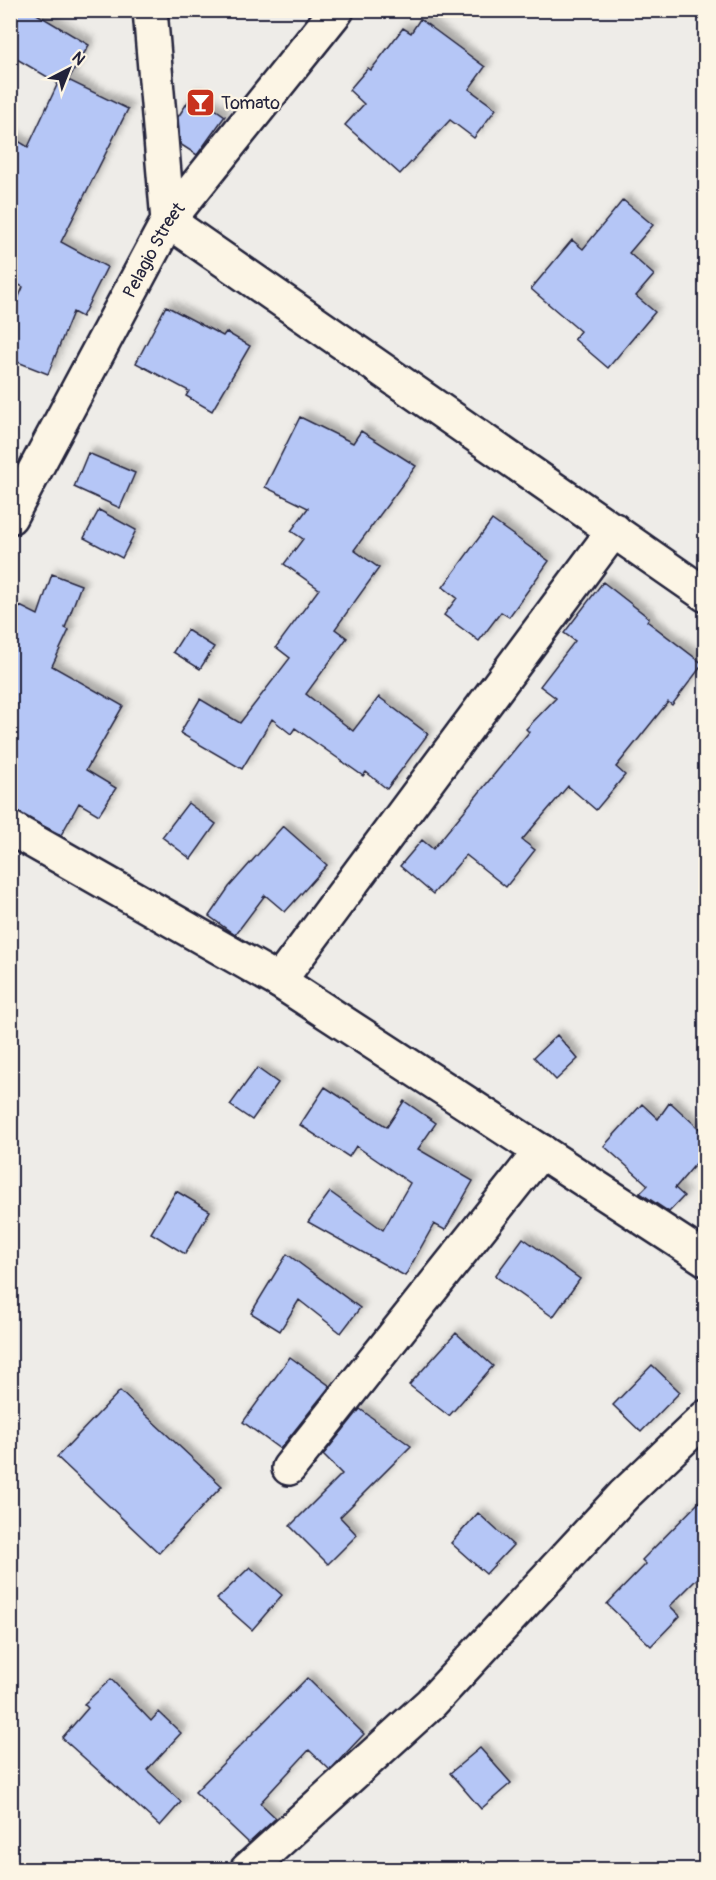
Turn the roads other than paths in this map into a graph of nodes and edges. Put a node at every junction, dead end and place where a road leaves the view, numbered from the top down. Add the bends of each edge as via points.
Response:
1 (150, 10) edge
2 (337, 10) edge
3 (168, 221) junction
4 (10, 517) edge
5 (614, 530) junction
6 (705, 595) edge
7 (10, 828) edge
8 (279, 981) junction
9 (541, 1151) junction
10 (705, 1259) edge
11 (705, 1416) edge
12 (289, 1468) dead end
13 (247, 1869) edge

1 - 3 street
2 - 3 street, Pelagio Street
3 - 4 street, Pelagio Street
3 - 5 street
5 - 6 street
5 - 8 street
7 - 8 street
8 - 9 street
9 - 10 street
9 - 12 street
11 - 13 street via 624,1495 431,1703

